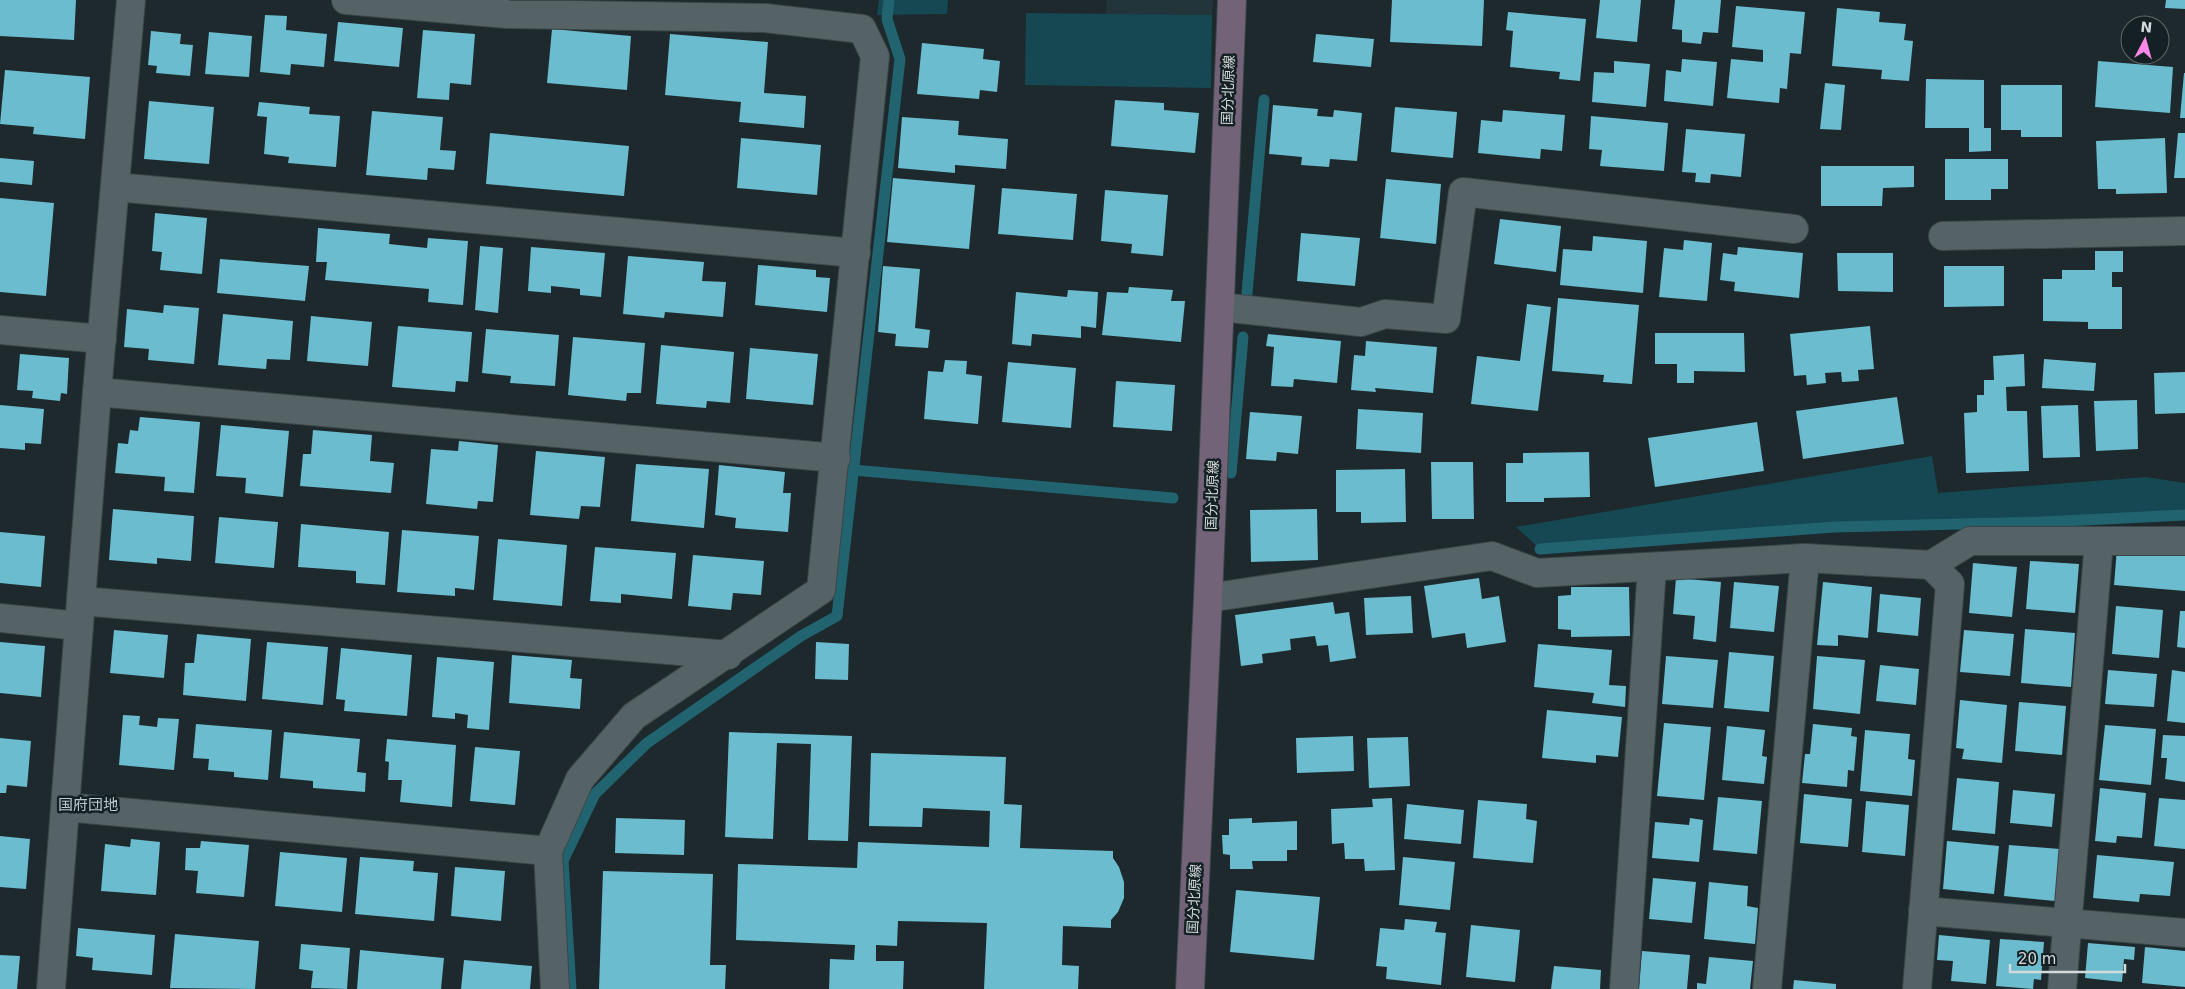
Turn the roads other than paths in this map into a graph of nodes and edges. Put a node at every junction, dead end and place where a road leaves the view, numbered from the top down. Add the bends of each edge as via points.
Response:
1 (131, 0) edge
2 (346, 0) edge
3 (1232, 0) edge
4 (115, 187) junction
5 (1794, 229) dead end
6 (2185, 231) edge
7 (1943, 236) dead end
8 (856, 253) junction
9 (1220, 307) junction
10 (0, 330) edge
11 (102, 339) junction
12 (97, 392) junction
13 (836, 458) junction
14 (2099, 541) junction
15 (2185, 541) edge
16 (1805, 558) junction
17 (1932, 565) junction
18 (1652, 567) junction
19 (1208, 598) junction
20 (80, 614) junction
21 (0, 618) edge
22 (728, 654) junction
23 (65, 808) junction
24 (548, 851) junction
25 (1924, 911) junction
26 (2067, 924) junction
27 (2185, 933) edge
28 (51, 989) edge
29 (555, 989) edge
30 (1190, 989) edge
31 (1624, 989) edge
32 (1767, 989) edge
33 (1917, 989) edge
34 (2062, 989) edge

1 - 4 street
2 - 8 street via 507,14 765,18 862,30 875,56
3 - 9 street, 国分北原線
4 - 8 street
4 - 11 street
5 - 9 street via 1464,192 1446,319 1385,314 1361,322
6 - 7 street
8 - 13 street
9 - 19 street, 国分北原線
10 - 11 street
11 - 12 street
12 - 13 street
12 - 20 street
13 - 22 street via 821,590
14 - 15 street
14 - 17 street via 1970,541
14 - 26 street
16 - 17 street
16 - 18 street
16 - 32 street
17 - 25 street via 1950,584
18 - 19 street via 1537,573 1492,556
18 - 31 street
19 - 30 street, 国分北原線
20 - 21 street
20 - 22 street
20 - 23 street
22 - 24 street via 634,716 580,779
23 - 24 street
23 - 28 street
24 - 29 street
25 - 26 street
25 - 33 street
26 - 27 street
26 - 34 street

